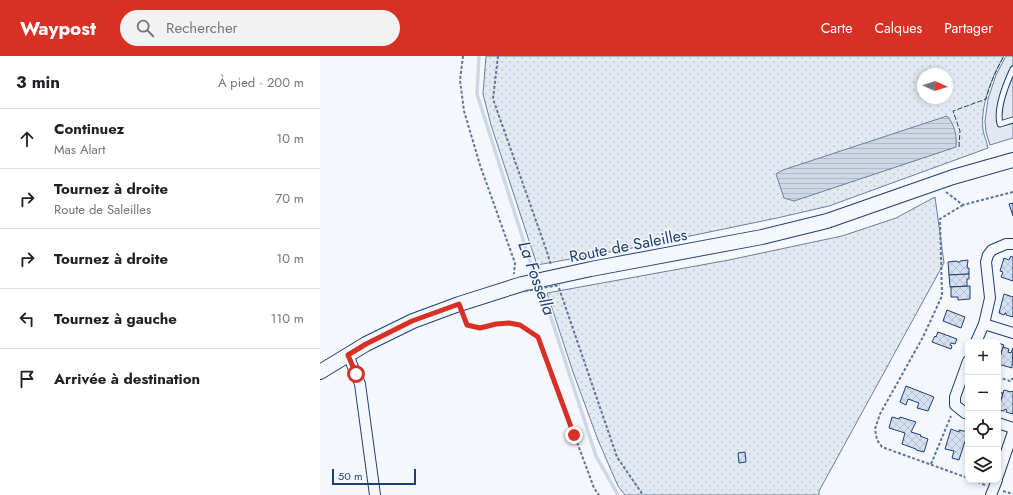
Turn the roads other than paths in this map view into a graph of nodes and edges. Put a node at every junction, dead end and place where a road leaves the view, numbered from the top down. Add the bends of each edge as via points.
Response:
1 (1013, 69) edge
2 (1013, 120) edge
3 (1013, 151) edge
4 (1013, 160) edge
5 (953, 177) junction
6 (1013, 244) edge
7 (984, 324) junction
8 (1013, 333) edge
9 (977, 339) edge
10 (348, 355) junction
11 (965, 369) edge
12 (320, 372) edge
13 (965, 413) edge
14 (1001, 424) edge
15 (1013, 428) edge
16 (1013, 432) edge
17 (1001, 467) edge
18 (375, 495) edge

1 - 2 lane via 1004,91 999,118 1000,124
3 - 5 main road, Route de Saleilles
4 - 5 main road, Route de Saleilles
5 - 10 main road, Route de Saleilles via 827,221 520,287 459,304 412,321
6 - 7 street via 992,250 988,255 986,262 990,298
7 - 8 street
7 - 9 street
10 - 12 main road, Route de Saleilles
10 - 18 street via 360,384
11 - 13 street via 955,397 955,405
14 - 15 street
16 - 17 street

